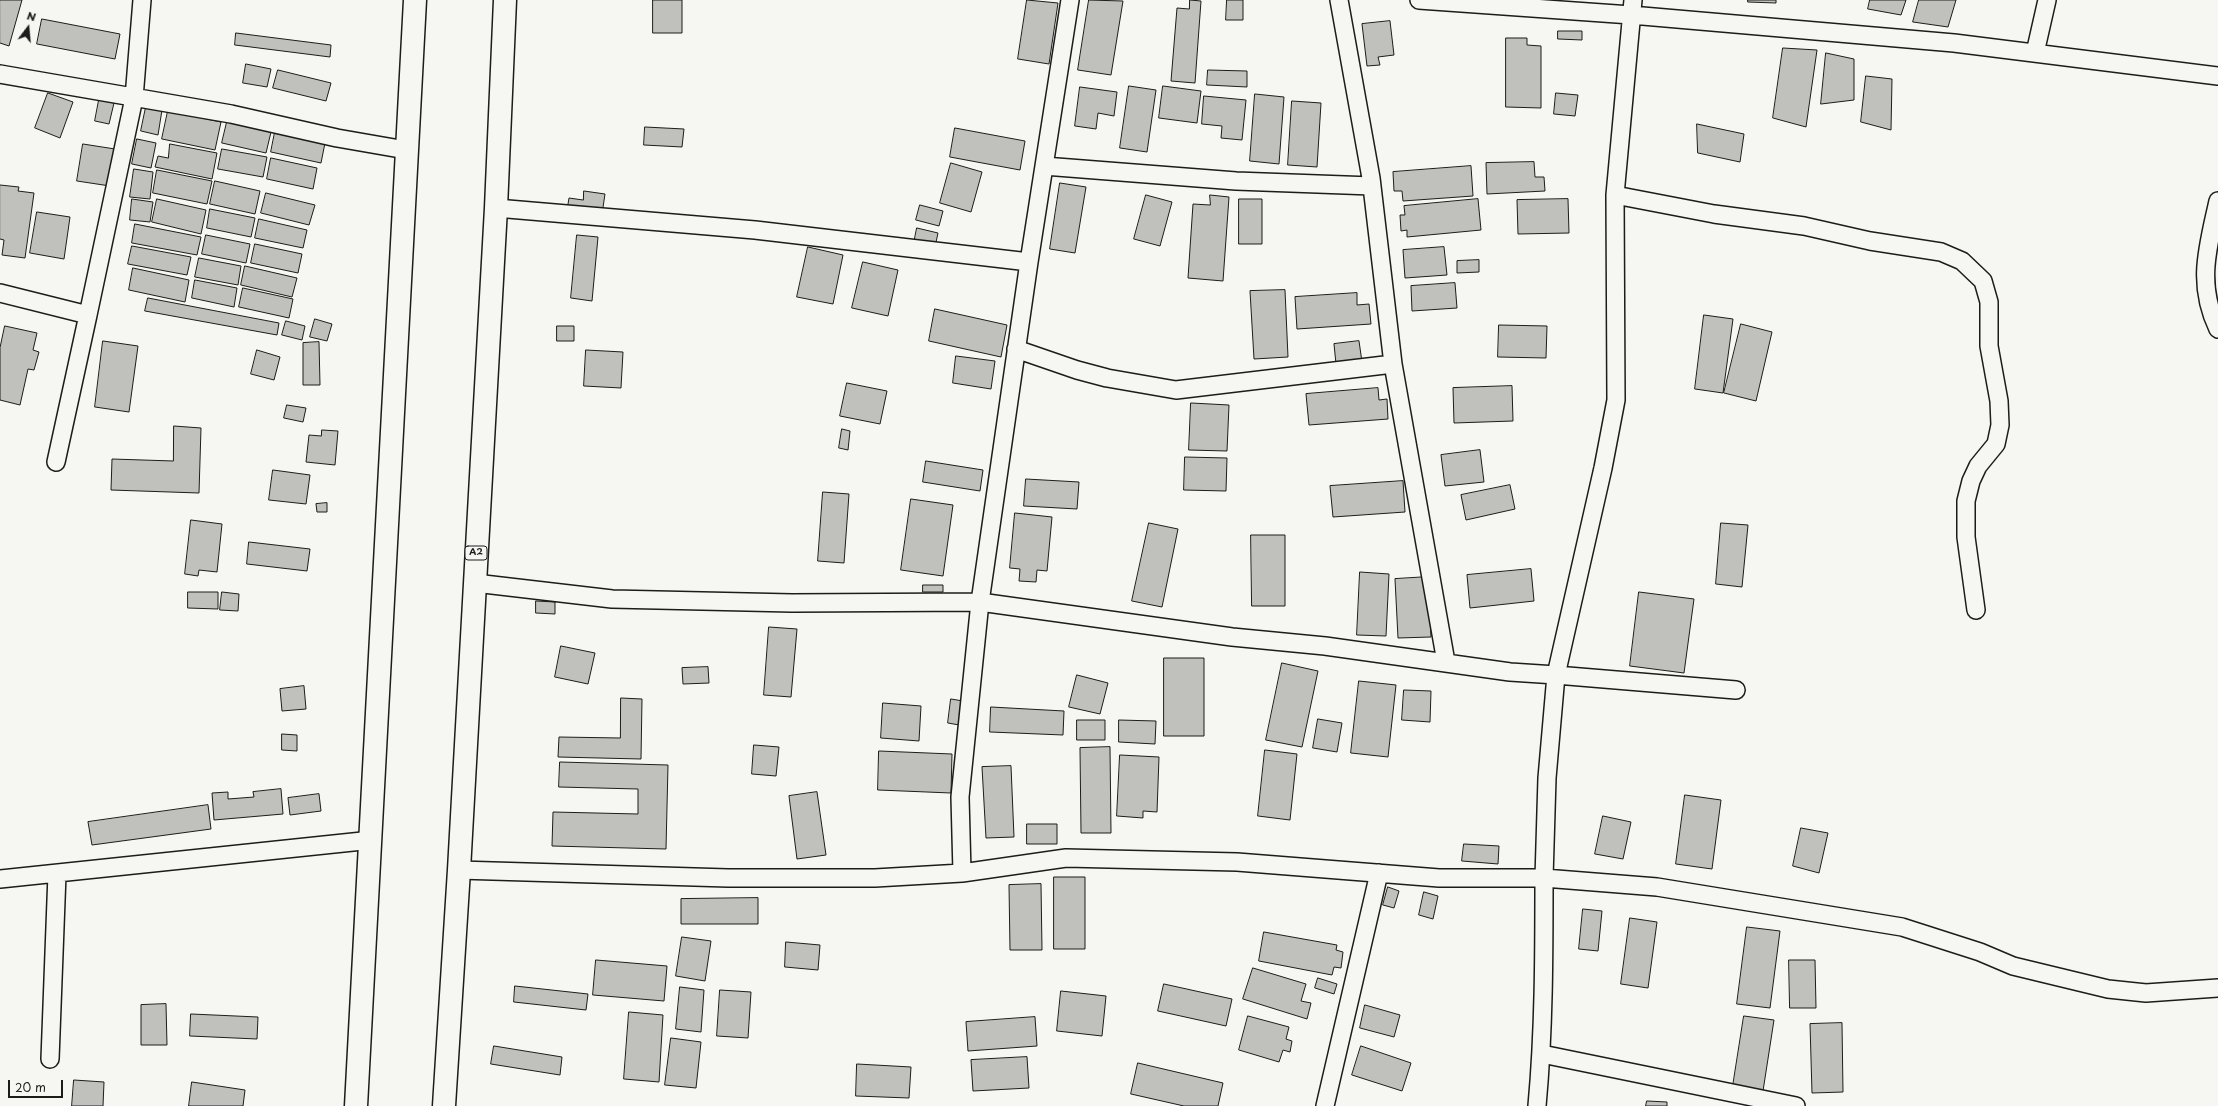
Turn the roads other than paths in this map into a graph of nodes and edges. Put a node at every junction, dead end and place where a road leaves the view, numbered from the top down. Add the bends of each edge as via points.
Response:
1 (142, 0) edge
2 (415, 0) edge
3 (505, 0) edge
4 (1070, 0) edge
5 (1339, 0) edge
6 (1419, 0) edge
7 (2047, 0) edge
8 (1632, 7) edge
9 (2035, 53) junction
10 (0, 74) edge
11 (2218, 76) edge
12 (134, 98) junction
13 (406, 150) junction
14 (1044, 166) junction
15 (1372, 186) junction
16 (1615, 195) junction
17 (2218, 201) edge
18 (496, 208) junction
19 (1029, 262) junction
20 (0, 293) edge
21 (88, 315) junction
22 (2218, 328) edge
23 (2218, 338) edge
24 (1016, 349) junction
25 (1393, 364) junction
26 (56, 462) dead end
27 (475, 583) junction
28 (980, 602) junction
29 (1976, 610) dead end
30 (1446, 662) junction
31 (1556, 675) junction
32 (1736, 690) dead end
33 (372, 840) junction
34 (459, 870) junction
35 (962, 873) junction
36 (1379, 873) junction
37 (57, 874) junction
38 (1544, 878) junction
39 (0, 879) edge
40 (2218, 988) edge
41 (1542, 1054) junction
42 (50, 1058) dead end
43 (356, 1106) edge
44 (444, 1106) edge
45 (1325, 1106) edge
46 (1537, 1106) edge
47 (1796, 1106) edge

1 - 12 street
2 - 13 highway
3 - 18 highway, A2
4 - 14 street
5 - 15 street
6 - 8 street
7 - 9 street
8 - 9 street
8 - 16 street
9 - 11 street
10 - 12 street
12 - 13 street via 231,114 337,138
12 - 21 street
13 - 33 highway
14 - 15 street via 1236,181
14 - 19 street
15 - 25 street
16 - 29 street via 1714,214 1804,226 1870,241 1941,252 1962,261 1983,281 1989,302 1989,346 1999,401 2000,425 1996,444 1978,466 1966,501 1966,537
16 - 31 street via 1616,400
17 - 22 street via 2204,280 2210,308
18 - 19 street via 755,230
18 - 27 highway, A2
19 - 24 street
20 - 21 street
21 - 26 street
22 - 23 street
24 - 25 street via 1108,378 1176,390
24 - 28 street
25 - 30 street
27 - 28 street via 612,599 792,603
27 - 34 highway, A2
28 - 30 street via 1232,637
28 - 35 street via 960,797
30 - 31 street via 1510,672
31 - 32 street
31 - 38 street via 1547,778
33 - 37 street
33 - 43 highway
34 - 35 street via 728,878 875,878
34 - 44 highway, A2
35 - 36 street via 1066,858 1237,862
36 - 38 street via 1439,878
36 - 45 street
37 - 39 street
37 - 42 street
38 - 40 street via 1657,887 1902,927 1980,952 2013,966 2108,990 2146,993
38 - 41 street
41 - 46 street
41 - 47 street

